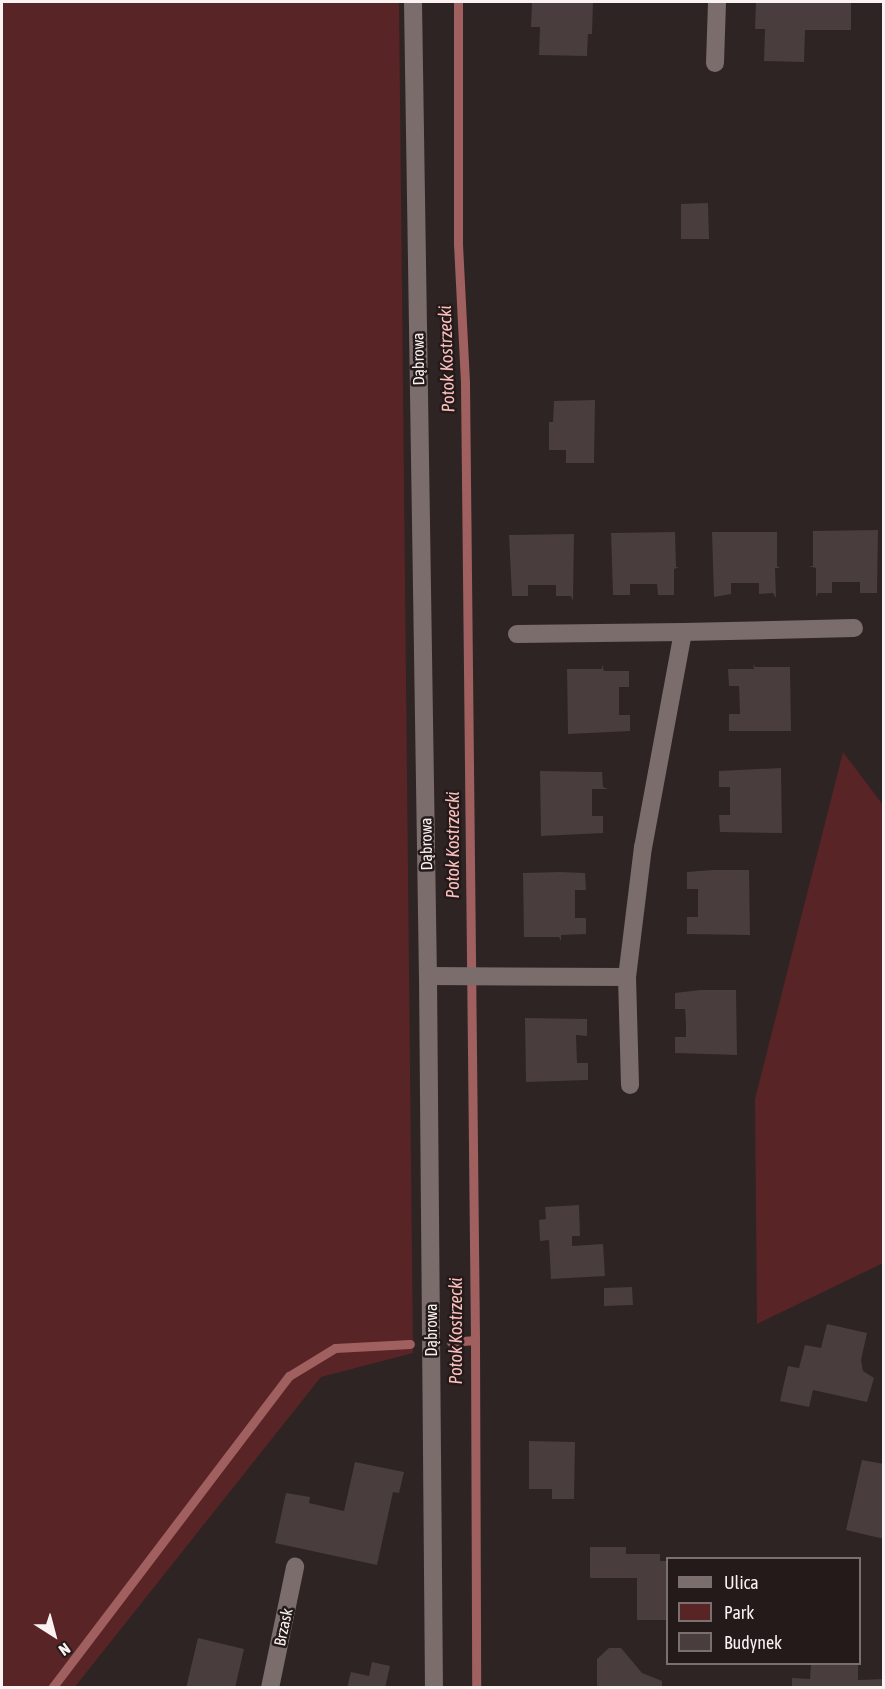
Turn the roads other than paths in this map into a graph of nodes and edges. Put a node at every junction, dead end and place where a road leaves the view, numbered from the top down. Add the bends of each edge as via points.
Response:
1 (413, 2) edge
2 (717, 2) edge
3 (715, 63) dead end
4 (854, 628) dead end
5 (683, 632) junction
6 (517, 634) dead end
7 (429, 976) junction
8 (627, 977) junction
9 (630, 1085) dead end
10 (296, 1567) dead end
11 (270, 1688) edge
12 (434, 1688) edge

1 - 7 street, Dąbrowa
2 - 3 street
4 - 5 street
5 - 6 street
5 - 8 street via 643,847
7 - 8 street
7 - 12 street, Dąbrowa
8 - 9 street
10 - 11 street, Brzask

